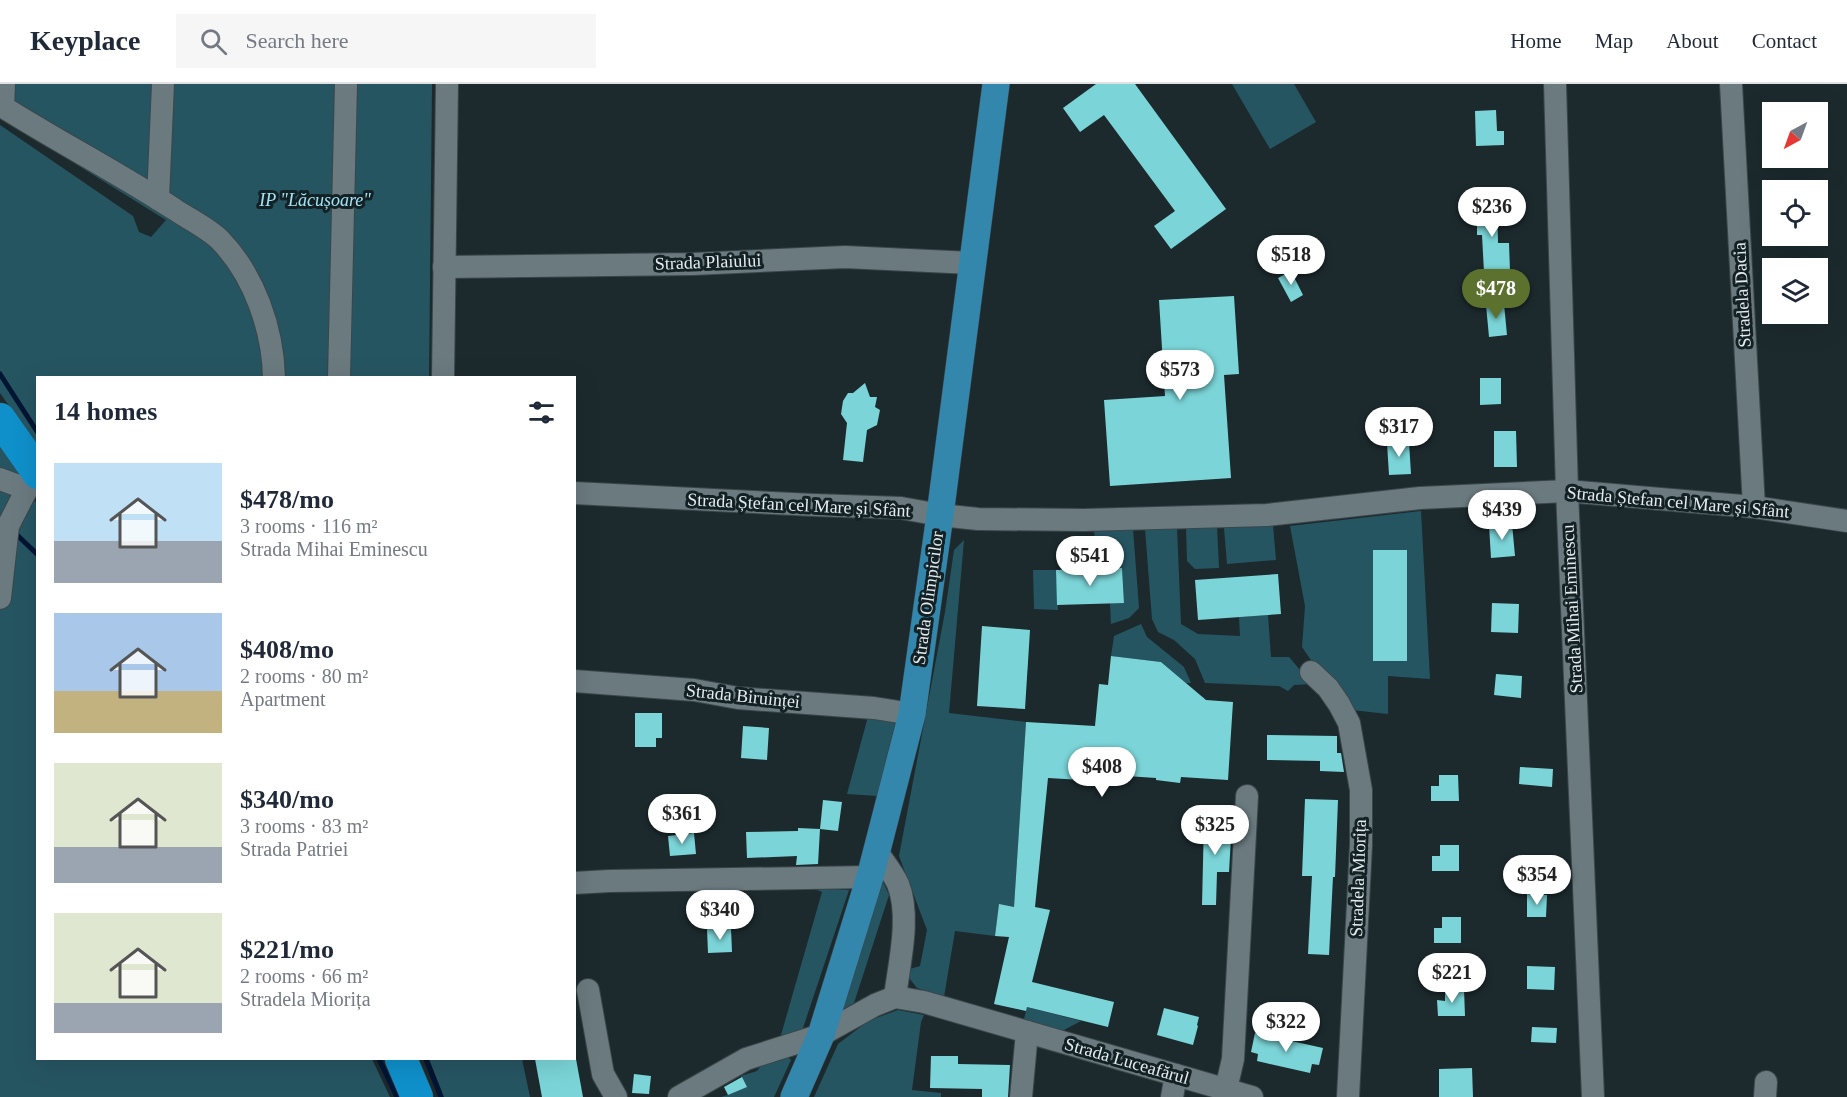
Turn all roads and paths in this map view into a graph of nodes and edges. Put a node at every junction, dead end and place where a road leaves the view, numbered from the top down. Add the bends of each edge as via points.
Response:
1 (4, 84) edge
2 (163, 84) edge
3 (346, 84) edge
4 (447, 84) edge
5 (996, 84) edge
6 (1555, 84) edge
7 (1731, 84) edge
8 (1, 106) edge
9 (158, 199) junction
10 (972, 264) junction
11 (444, 267) junction
12 (274, 376) edge
13 (339, 376) edge
14 (442, 376) edge
15 (0, 419) edge
16 (0, 479) edge
17 (34, 480) edge
18 (1567, 491) junction
19 (576, 493) edge
20 (1754, 507) junction
21 (940, 515) junction
22 (1847, 521) edge
23 (0, 598) edge
24 (1311, 672) dead end
25 (576, 681) edge
26 (912, 714) junction
27 (1247, 796) dead end
28 (873, 865) junction
29 (576, 883) edge
30 (588, 990) dead end
31 (895, 997) junction
32 (1027, 1032) junction
33 (821, 1035) junction
34 (401, 1060) edge
35 (1174, 1086) edge
36 (1226, 1089) junction
37 (417, 1097) edge
38 (616, 1097) edge
39 (679, 1097) edge
40 (794, 1097) edge
41 (1021, 1097) edge
42 (1252, 1097) edge
43 (1348, 1097) edge
44 (1593, 1097) edge

1 - 8 street
2 - 9 street
3 - 13 street
4 - 11 street
5 - 10 main road, Strada Olimpicilor
6 - 18 street, Strada Mihai Eminescu
7 - 20 street, Stradela Dacia
8 - 9 street
9 - 12 street via 219,239 242,269 260,302
10 - 11 street, Strada Plaiului via 845,257 693,264
10 - 21 main road, Strada Olimpicilor
11 - 14 street
15 - 17 highway
16 - 17 street
17 - 23 street via 8,526
18 - 20 street, Strada Ștefan cel Mare și Sfânt
18 - 21 street, Strada Ștefan cel Mare și Sfânt via 1420,498 1267,515 1084,520
18 - 44 street, Strada Mihai Eminescu
19 - 21 street, Strada Ștefan cel Mare și Sfânt via 902,508
20 - 22 street, Strada Ștefan cel Mare și Sfânt
21 - 26 main road, Strada Olimpicilor
24 - 43 street, Stradela Miorița via 1328,688 1349,723 1361,790
25 - 26 street, Strada Biruinței
26 - 28 main road, Strada Olimpicilor
27 - 36 street via 1233,1059
28 - 29 street
28 - 31 street via 898,883 904,907
28 - 33 main road, Strada Olimpicilor
30 - 38 street via 603,1074
31 - 32 street, Strada Luceafărul
31 - 33 street
32 - 35 street, Strada Luceafărul
32 - 41 street
33 - 39 street via 746,1059
33 - 40 main road, Strada Olimpicilor
34 - 37 highway
35 - 36 street, Strada Luceafărul
36 - 42 street, Strada Luceafărul

